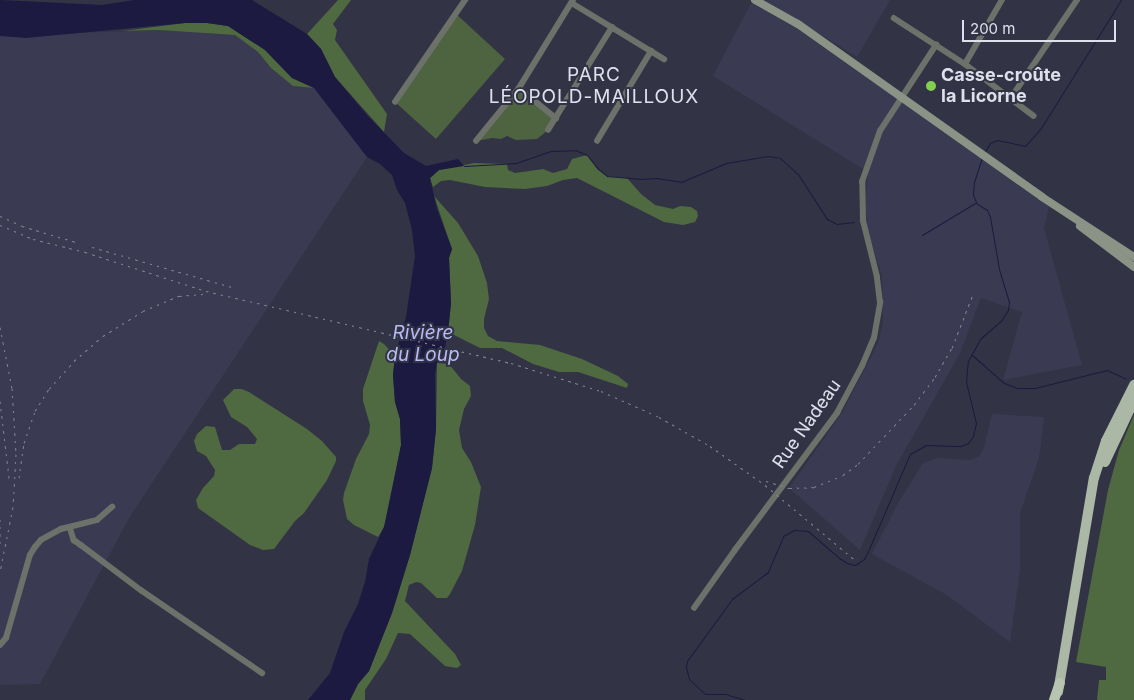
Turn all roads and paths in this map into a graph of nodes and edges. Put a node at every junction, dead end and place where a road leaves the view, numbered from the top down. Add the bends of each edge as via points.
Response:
1 (465, 0) edge
2 (755, 0) edge
3 (1002, 0) edge
4 (1077, 0) edge
5 (572, 2) edge
6 (894, 18) dead end
7 (612, 27) junction
8 (936, 45) junction
9 (651, 51) junction
10 (664, 59) dead end
11 (965, 64) junction
12 (519, 88) junction
13 (901, 96) junction
14 (1011, 98) junction
15 (395, 102) dead end
16 (1034, 116) dead end
17 (556, 118) junction
18 (548, 130) dead end
19 (476, 141) dead end
20 (597, 141) dead end
21 (1056, 205) junction
22 (1134, 258) edge
23 (1134, 267) edge
24 (1134, 385) edge
25 (1134, 400) edge
26 (112, 507) dead end
27 (1088, 518) junction
28 (70, 527) junction
29 (694, 608) dead end
30 (0, 645) edge
31 (262, 673) dead end
32 (1055, 700) edge

1 - 15 street
2 - 13 main road via 798,24
3 - 11 street
4 - 14 street
5 - 7 street
5 - 12 street
6 - 8 street
7 - 9 street
7 - 17 street
8 - 11 street
8 - 13 street, Rue Nadeau
9 - 10 street
9 - 20 street
11 - 14 street
12 - 17 street
12 - 19 street
13 - 21 main road
13 - 29 street, Rue Nadeau via 880,131 862,182 860,199 880,293 874,338 837,412
14 - 16 street
17 - 18 street
21 - 22 main road
21 - 23 main road
24 - 27 highway via 1106,441 1094,478
25 - 27 highway via 1106,460
26 - 28 street via 97,520
27 - 32 highway
28 - 30 street via 41,540 30,554 6,638
28 - 31 street via 74,540

